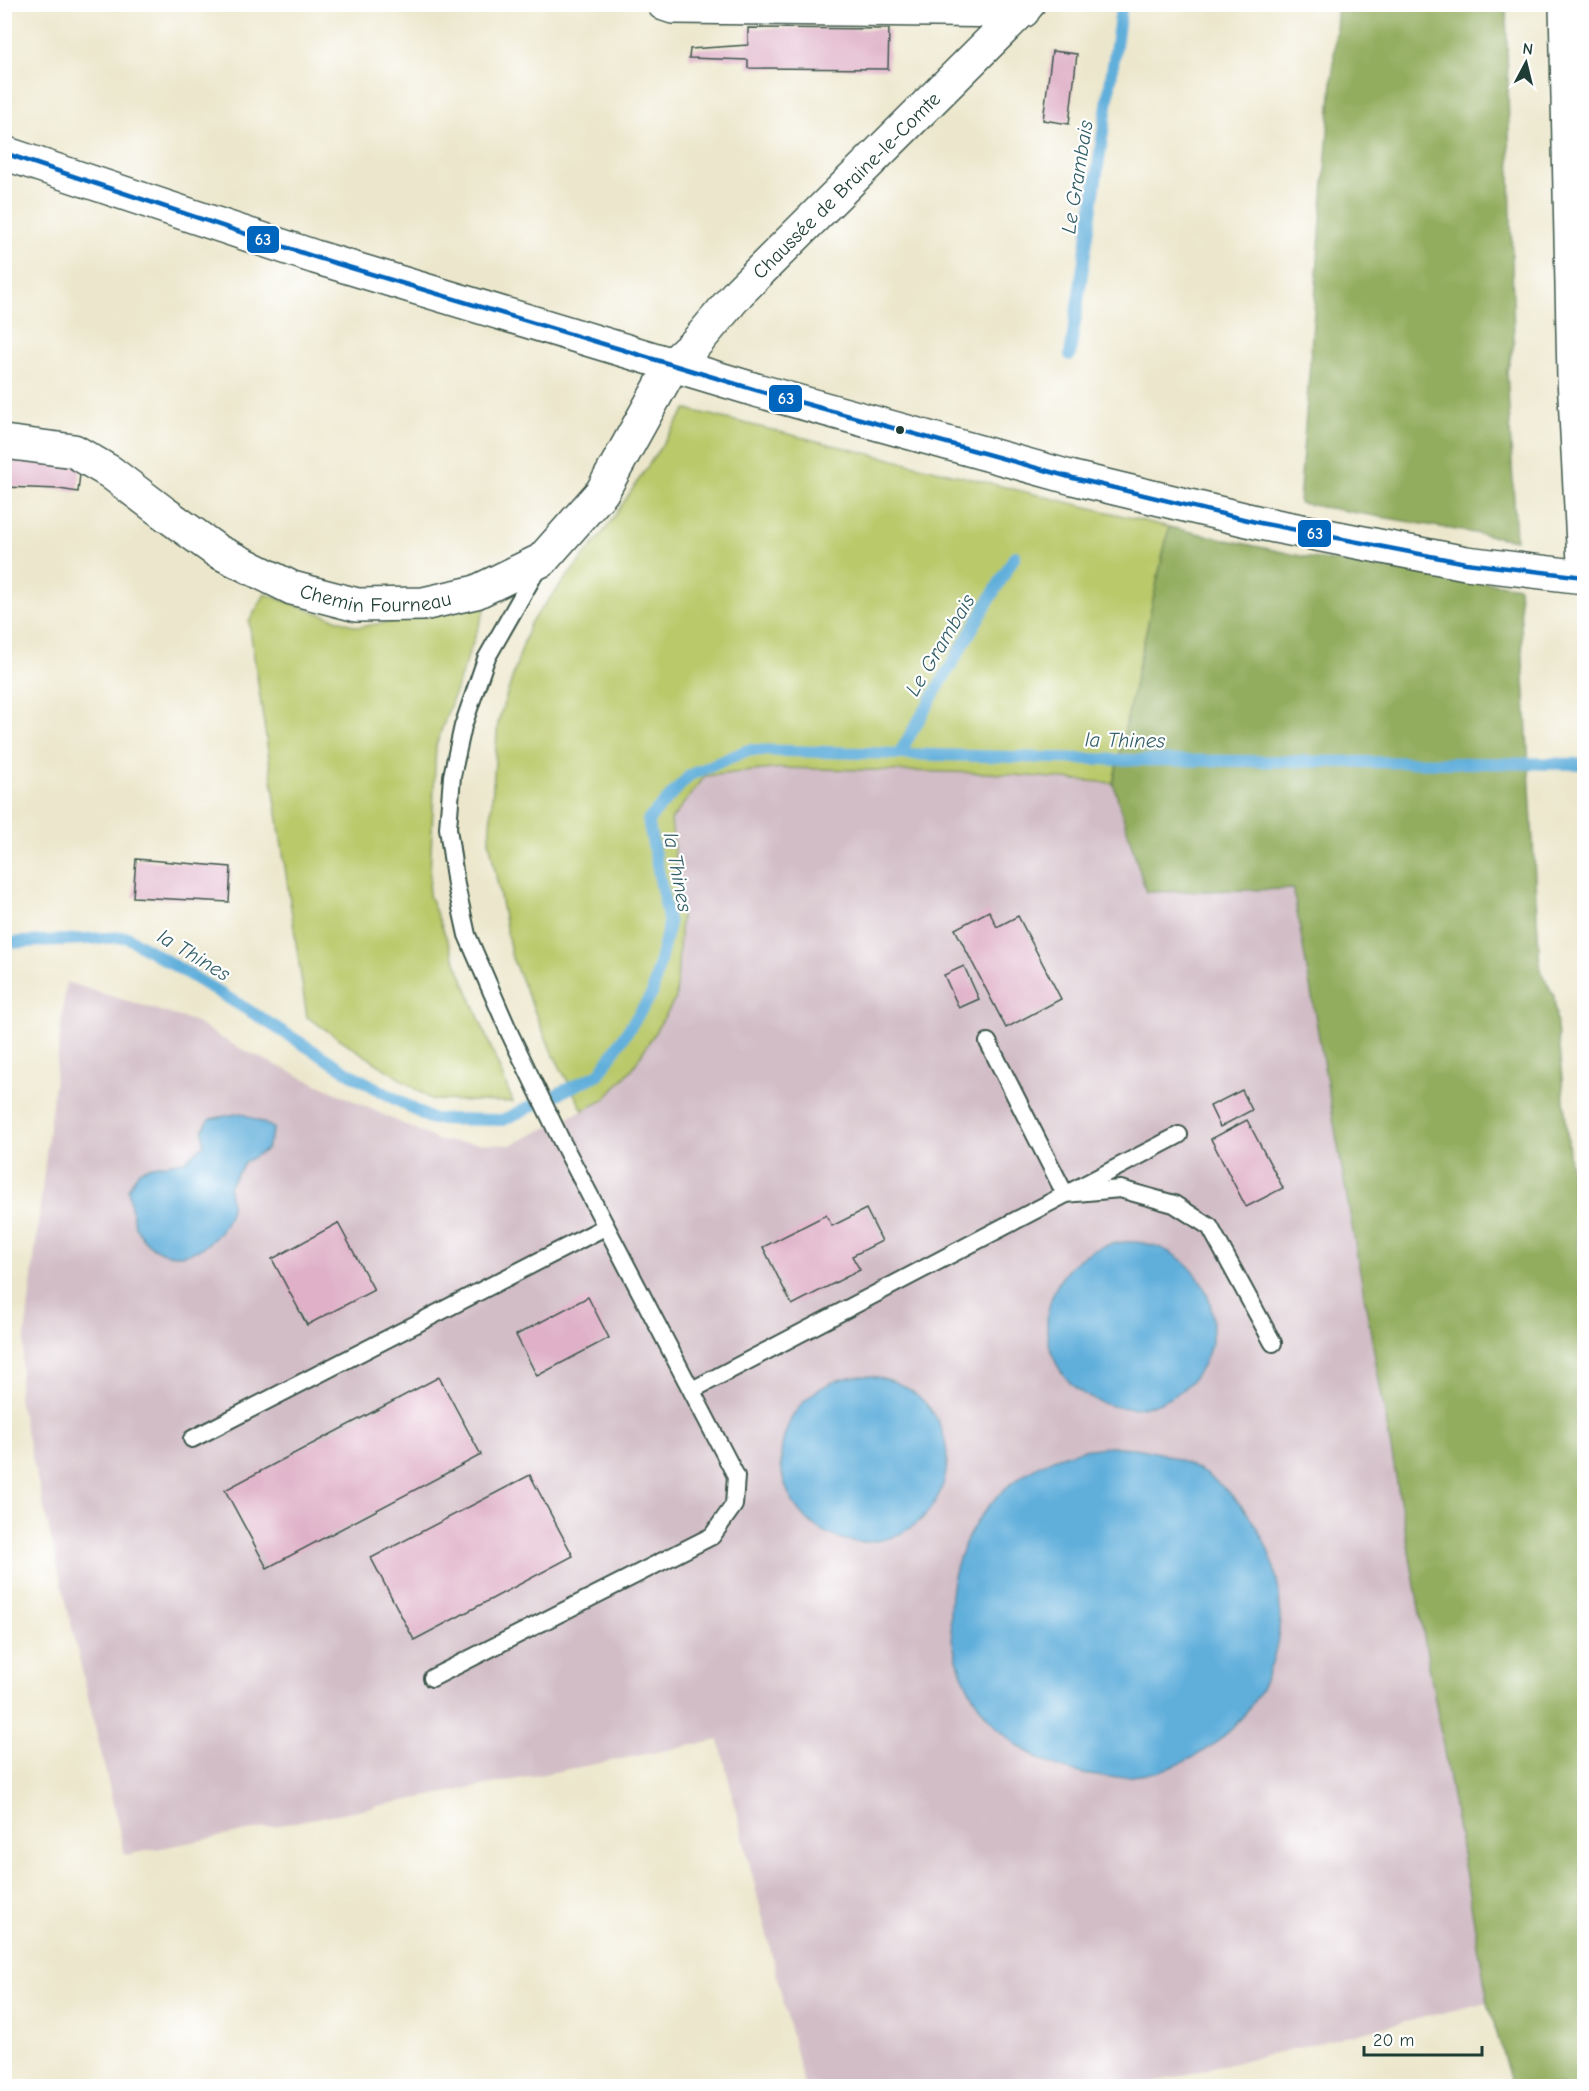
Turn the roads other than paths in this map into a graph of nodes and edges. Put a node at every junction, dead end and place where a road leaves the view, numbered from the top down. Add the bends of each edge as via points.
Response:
1 (664, 4) edge
2 (1566, 4) edge
3 (1025, 8) edge
4 (4, 153) edge
5 (673, 364) junction
6 (4, 442) edge
7 (542, 560) junction
8 (1584, 562) edge
9 (1584, 577) edge
10 (988, 1042) dead end
11 (1179, 1135) dead end
12 (1065, 1194) junction
13 (605, 1227) junction
14 (1273, 1343) dead end
15 (692, 1390) junction
16 (192, 1438) dead end
17 (432, 1678) dead end

1 - 3 main road, Chaussée de Braine-le-Comte
2 - 8 main road via 1574,378
3 - 5 main road, Chaussée de Braine-le-Comte
4 - 5 main road via 315,257
5 - 7 main road, Chemin Fourneau via 602,492
5 - 9 main road via 1061,475 1260,523 1466,562
6 - 7 main road, Chemin Fourneau via 74,451 110,472 217,550 292,588 357,605 423,604 476,592
7 - 13 lane via 486,658 463,726 452,776 448,828 467,935 510,1034
10 - 12 lane
11 - 12 lane
12 - 14 lane via 1120,1189 1174,1204 1210,1227
12 - 15 lane
13 - 15 lane
13 - 16 lane
15 - 17 lane via 736,1476 734,1505 712,1536

